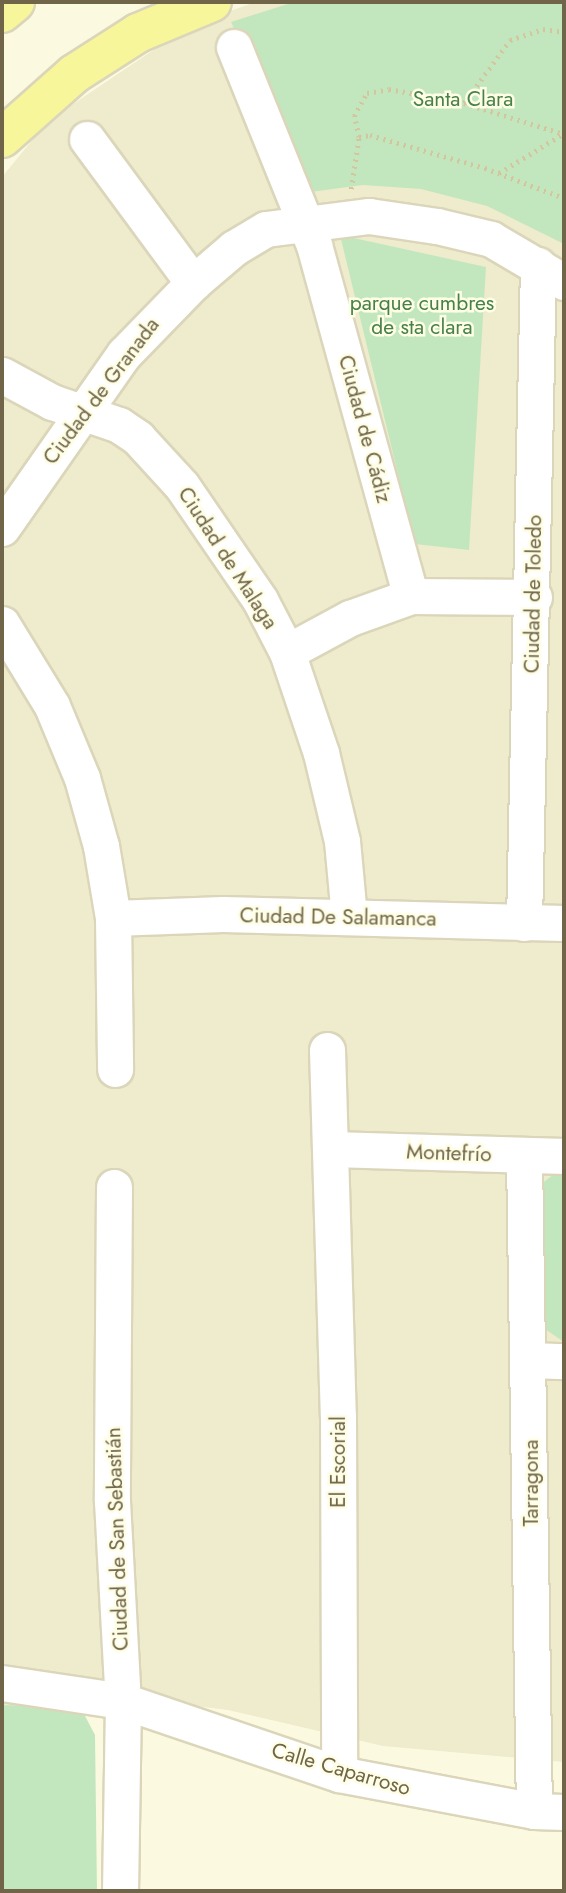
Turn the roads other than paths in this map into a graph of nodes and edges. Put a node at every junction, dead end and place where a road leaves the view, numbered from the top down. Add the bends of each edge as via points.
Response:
1 (15, 2) edge
2 (212, 2) edge
3 (2, 13) edge
4 (234, 47) dead end
5 (2, 138) edge
6 (87, 139) dead end
7 (303, 222) junction
8 (551, 274) edge
9 (194, 283) junction
10 (2, 375) edge
11 (79, 412) junction
12 (2, 528) edge
13 (411, 596) junction
14 (534, 597) junction
15 (2, 624) edge
16 (287, 652) junction
17 (349, 916) junction
18 (113, 918) junction
19 (524, 923) junction
20 (564, 923) edge
21 (327, 1050) dead end
22 (115, 1069) dead end
23 (333, 1149) junction
24 (524, 1155) junction
25 (564, 1156) edge
26 (114, 1187) dead end
27 (547, 1361) edge
28 (2, 1682) edge
29 (123, 1701) junction
30 (340, 1774) junction
31 (549, 1812) edge
32 (120, 1891) edge

1 - 3 main road
2 - 5 main road via 138,33 74,74
4 - 7 street, Ciudad de Cádiz
6 - 9 street
7 - 8 street, Ciudad de Granada via 369,216 448,228 491,239
7 - 9 street, Ciudad de Granada via 266,229 234,248
7 - 13 street, Ciudad de Cádiz via 314,245
8 - 14 street, Ciudad de Toledo
9 - 11 street, Ciudad de Granada via 124,354
10 - 11 street, Ciudad de Malaga
11 - 12 street, Ciudad de Granada
11 - 16 street, Ciudad de Malaga via 120,425 156,453 260,600
13 - 14 street
13 - 16 street via 350,618
14 - 19 street, Ciudad de Toledo
15 - 18 street via 52,706 82,778 102,846
16 - 17 street, Ciudad de Malaga via 321,752 342,841
17 - 18 street, Ciudad De Salamanca
17 - 19 street, Ciudad De Salamanca
18 - 22 street
19 - 20 street, Ciudad De Salamanca
21 - 23 street, El Escorial
23 - 24 street, Montefrío
23 - 30 street, El Escorial
24 - 25 street, Montefrío
24 - 27 street, Tarragona
26 - 29 street, Ciudad de San Sebastián via 113,1501
27 - 31 street, Tarragona
28 - 29 street, Calle Caparroso
29 - 30 street, Calle Caparroso
29 - 32 street, Ciudad de San Sebastián
30 - 31 street, Calle Caparroso

